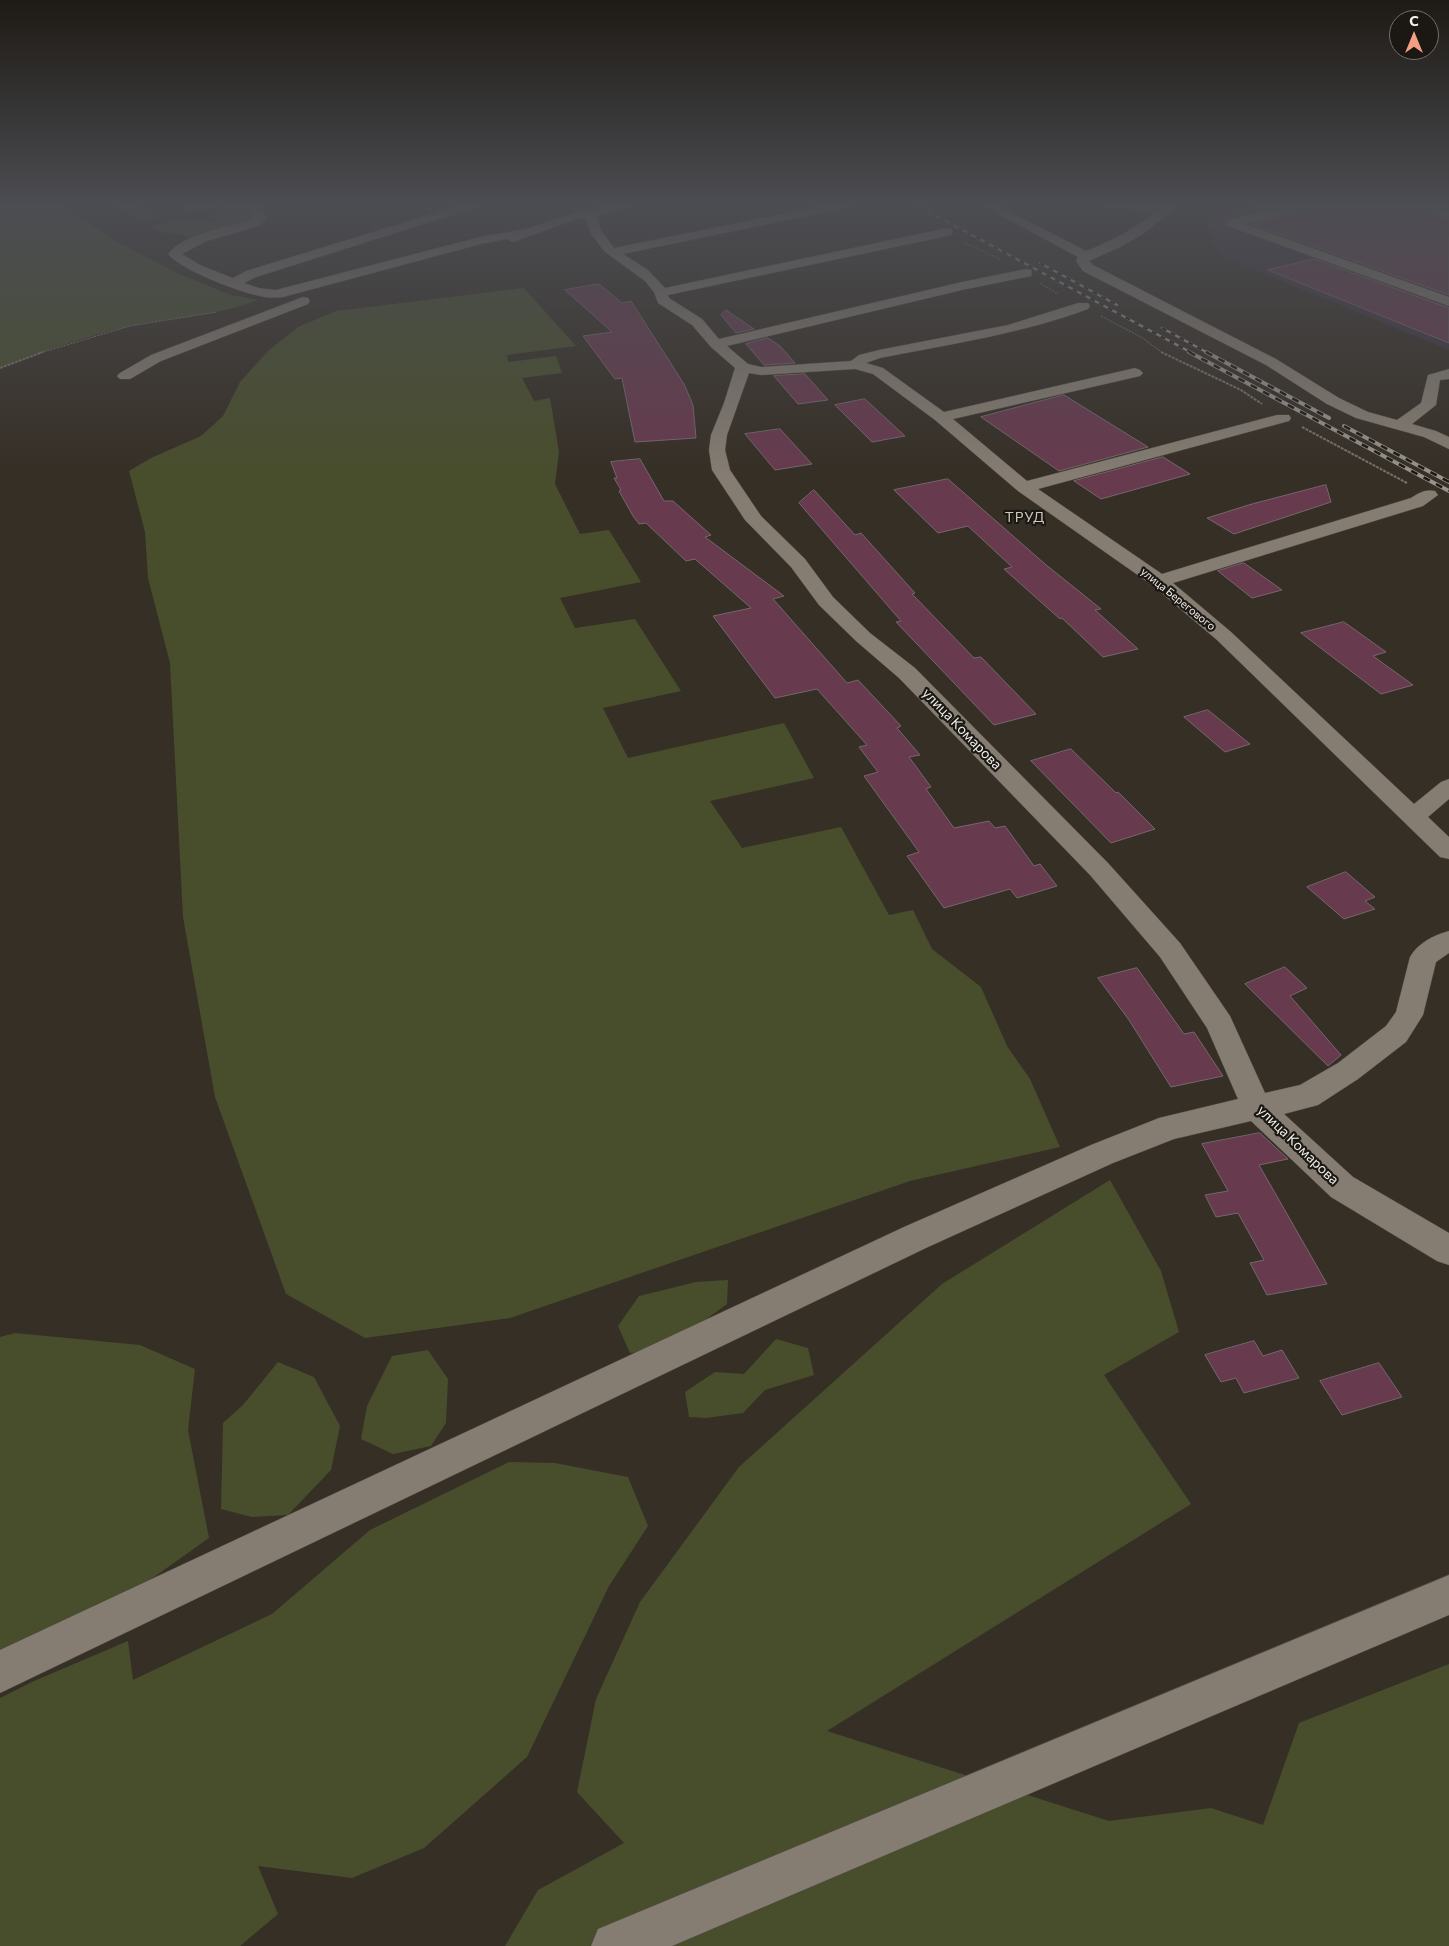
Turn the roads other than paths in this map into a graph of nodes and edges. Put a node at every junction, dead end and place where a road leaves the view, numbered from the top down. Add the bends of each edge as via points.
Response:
1 (321, 295) edge
2 (662, 295) edge
3 (923, 295) edge
4 (1140, 295) edge
5 (1429, 295) edge
6 (1449, 302) edge
7 (1083, 306) road end
8 (716, 344) junction
9 (854, 365) junction
10 (743, 367) junction
11 (1135, 374) dead end
12 (1449, 374) edge
13 (125, 376) dead end
14 (941, 417) junction
15 (1283, 418) road end
16 (1401, 425) junction
17 (1449, 444) edge
18 (1024, 487) junction
19 (1430, 495) road end
20 (1159, 581) junction
21 (1449, 787) edge
22 (1414, 816) junction
23 (1449, 851) edge
24 (1449, 941) edge
25 (1256, 1107) junction
26 (1449, 1250) edge
27 (1449, 1595) edge
28 (0, 1672) edge
29 (615, 1946) edge

1 - 13 street via 156,358
2 - 8 street via 663,300 697,322
3 - 8 street
4 - 16 street via 1271,362 1333,401 1362,415
5 - 6 street
7 - 9 street via 1058,316 1003,329 879,354
8 - 10 street
9 - 10 street via 761,371
9 - 14 street, улица Берегового via 878,371
10 - 25 street, улица Комарова via 716,450 721,470 754,520 798,564 826,601 862,637 908,672 1092,862 1170,950 1220,1024
11 - 14 street
12 - 16 street via 1433,378 1428,405
14 - 18 street, улица Берегового
15 - 18 street
16 - 17 street
18 - 20 street, улица Берегового
19 - 20 street via 1418,502
20 - 22 street, улица Берегового via 1224,636
21 - 22 street
22 - 23 street, улица Берегового
24 - 25 street via 1424,957 1409,1014 1396,1034 1348,1071 1307,1096
25 - 26 street, улица Комарова via 1342,1187
25 - 28 street via 1170,1127 916,1236
27 - 29 street

